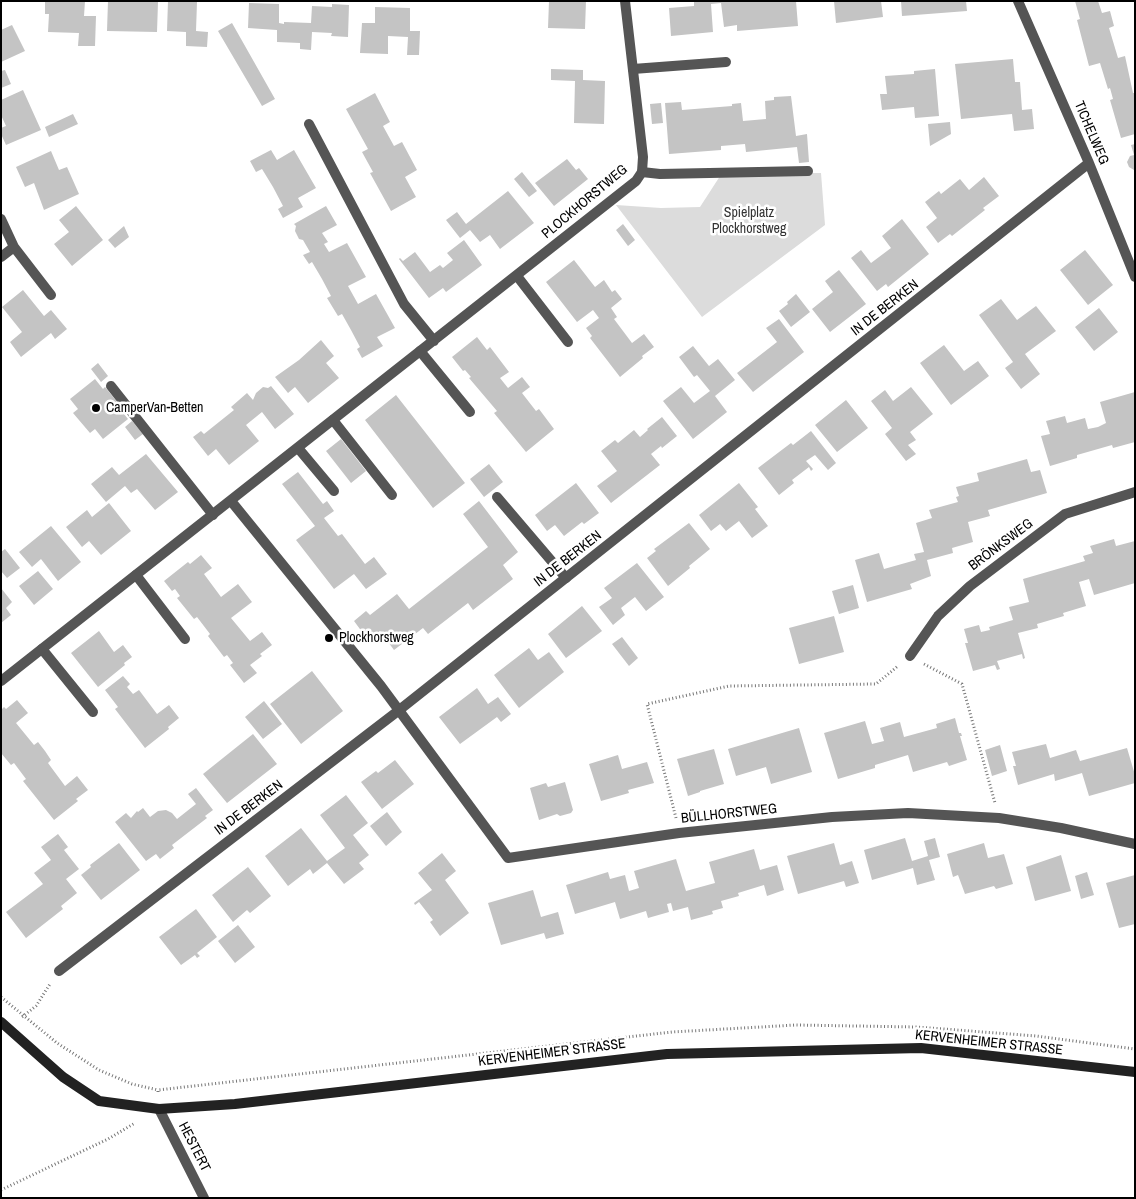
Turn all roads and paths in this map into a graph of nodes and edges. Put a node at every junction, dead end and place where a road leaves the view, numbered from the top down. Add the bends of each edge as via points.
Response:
1 (625, 1) edge
2 (1018, 1) edge
3 (726, 62) dead end
4 (633, 69) junction
5 (309, 124) dead end
6 (1089, 164) junction
7 (808, 171) dead end
8 (642, 172) junction
9 (1, 219) edge
10 (14, 247) junction
11 (1, 257) edge
12 (517, 276) junction
13 (1135, 277) edge
14 (51, 295) dead end
15 (434, 341) junction
16 (568, 342) dead end
17 (420, 351) junction
18 (111, 386) dead end
19 (470, 412) dead end
20 (333, 420) junction
21 (298, 448) junction
22 (334, 491) dead end
23 (1135, 492) edge
24 (392, 495) dead end
25 (497, 497) dead end
26 (231, 501) junction
27 (213, 515) junction
28 (136, 576) junction
29 (566, 578) junction
30 (185, 639) dead end
31 (42, 649) junction
32 (910, 656) junction
33 (1, 681) edge
34 (398, 711) junction
35 (93, 712) dead end
36 (999, 818) junction
37 (680, 833) junction
38 (1135, 844) edge
39 (59, 971) joint
40 (1, 997) edge
41 (23, 1016) junction
42 (1, 1022) edge
43 (11, 1031) junction
44 (1135, 1072) edge
45 (158, 1090) dead end
46 (159, 1109) junction
47 (108, 1139) dead end
48 (1, 1190) edge
49 (204, 1198) edge

1 - 4 street, PLOCKHORSTWEG
2 - 6 street, TICHELWEG
3 - 4 street
4 - 8 street, PLOCKHORSTWEG
5 - 15 street via 404,304
6 - 13 street, TICHELWEG
6 - 29 street, IN DE BERKEN
7 - 8 street
8 - 12 street, PLOCKHORSTWEG via 636,181
9 - 10 street
10 - 11 street
10 - 14 street
12 - 15 street, PLOCKHORSTWEG
12 - 16 street
15 - 17 street, PLOCKHORSTWEG
17 - 19 street
17 - 20 street, PLOCKHORSTWEG
18 - 27 street
20 - 21 street, PLOCKHORSTWEG
20 - 24 street
21 - 22 street
21 - 26 street, PLOCKHORSTWEG
23 - 32 street, BRÖNKSWEG via 1065,514 970,586 938,616
25 - 29 street
26 - 27 street, PLOCKHORSTWEG
26 - 34 street
27 - 28 street, PLOCKHORSTWEG
28 - 30 street
28 - 31 street, PLOCKHORSTWEG
29 - 34 street, IN DE BERKEN
31 - 33 street, PLOCKHORSTWEG
31 - 35 street
32 - 36 path via 962,684
32 - 37 path via 876,684 729,686 647,704
34 - 37 street, BÜLLHORSTWEG via 508,858
34 - 39 street, IN DE BERKEN
36 - 37 street, BÜLLHORSTWEG via 898,814 832,817
36 - 38 street, BÜLLHORSTWEG
39 - 41 path via 36,1006
40 - 41 path
41 - 43 path
41 - 45 path via 57,1043 100,1070 132,1084
42 - 43 main road, KERVENHEIMER STRASSE
43 - 46 main road, KERVENHEIMER STRASSE via 63,1077 99,1101
44 - 46 main road, KERVENHEIMER STRASSE via 921,1048 686,1053 235,1104
46 - 49 street, HESTERT
47 - 48 path

